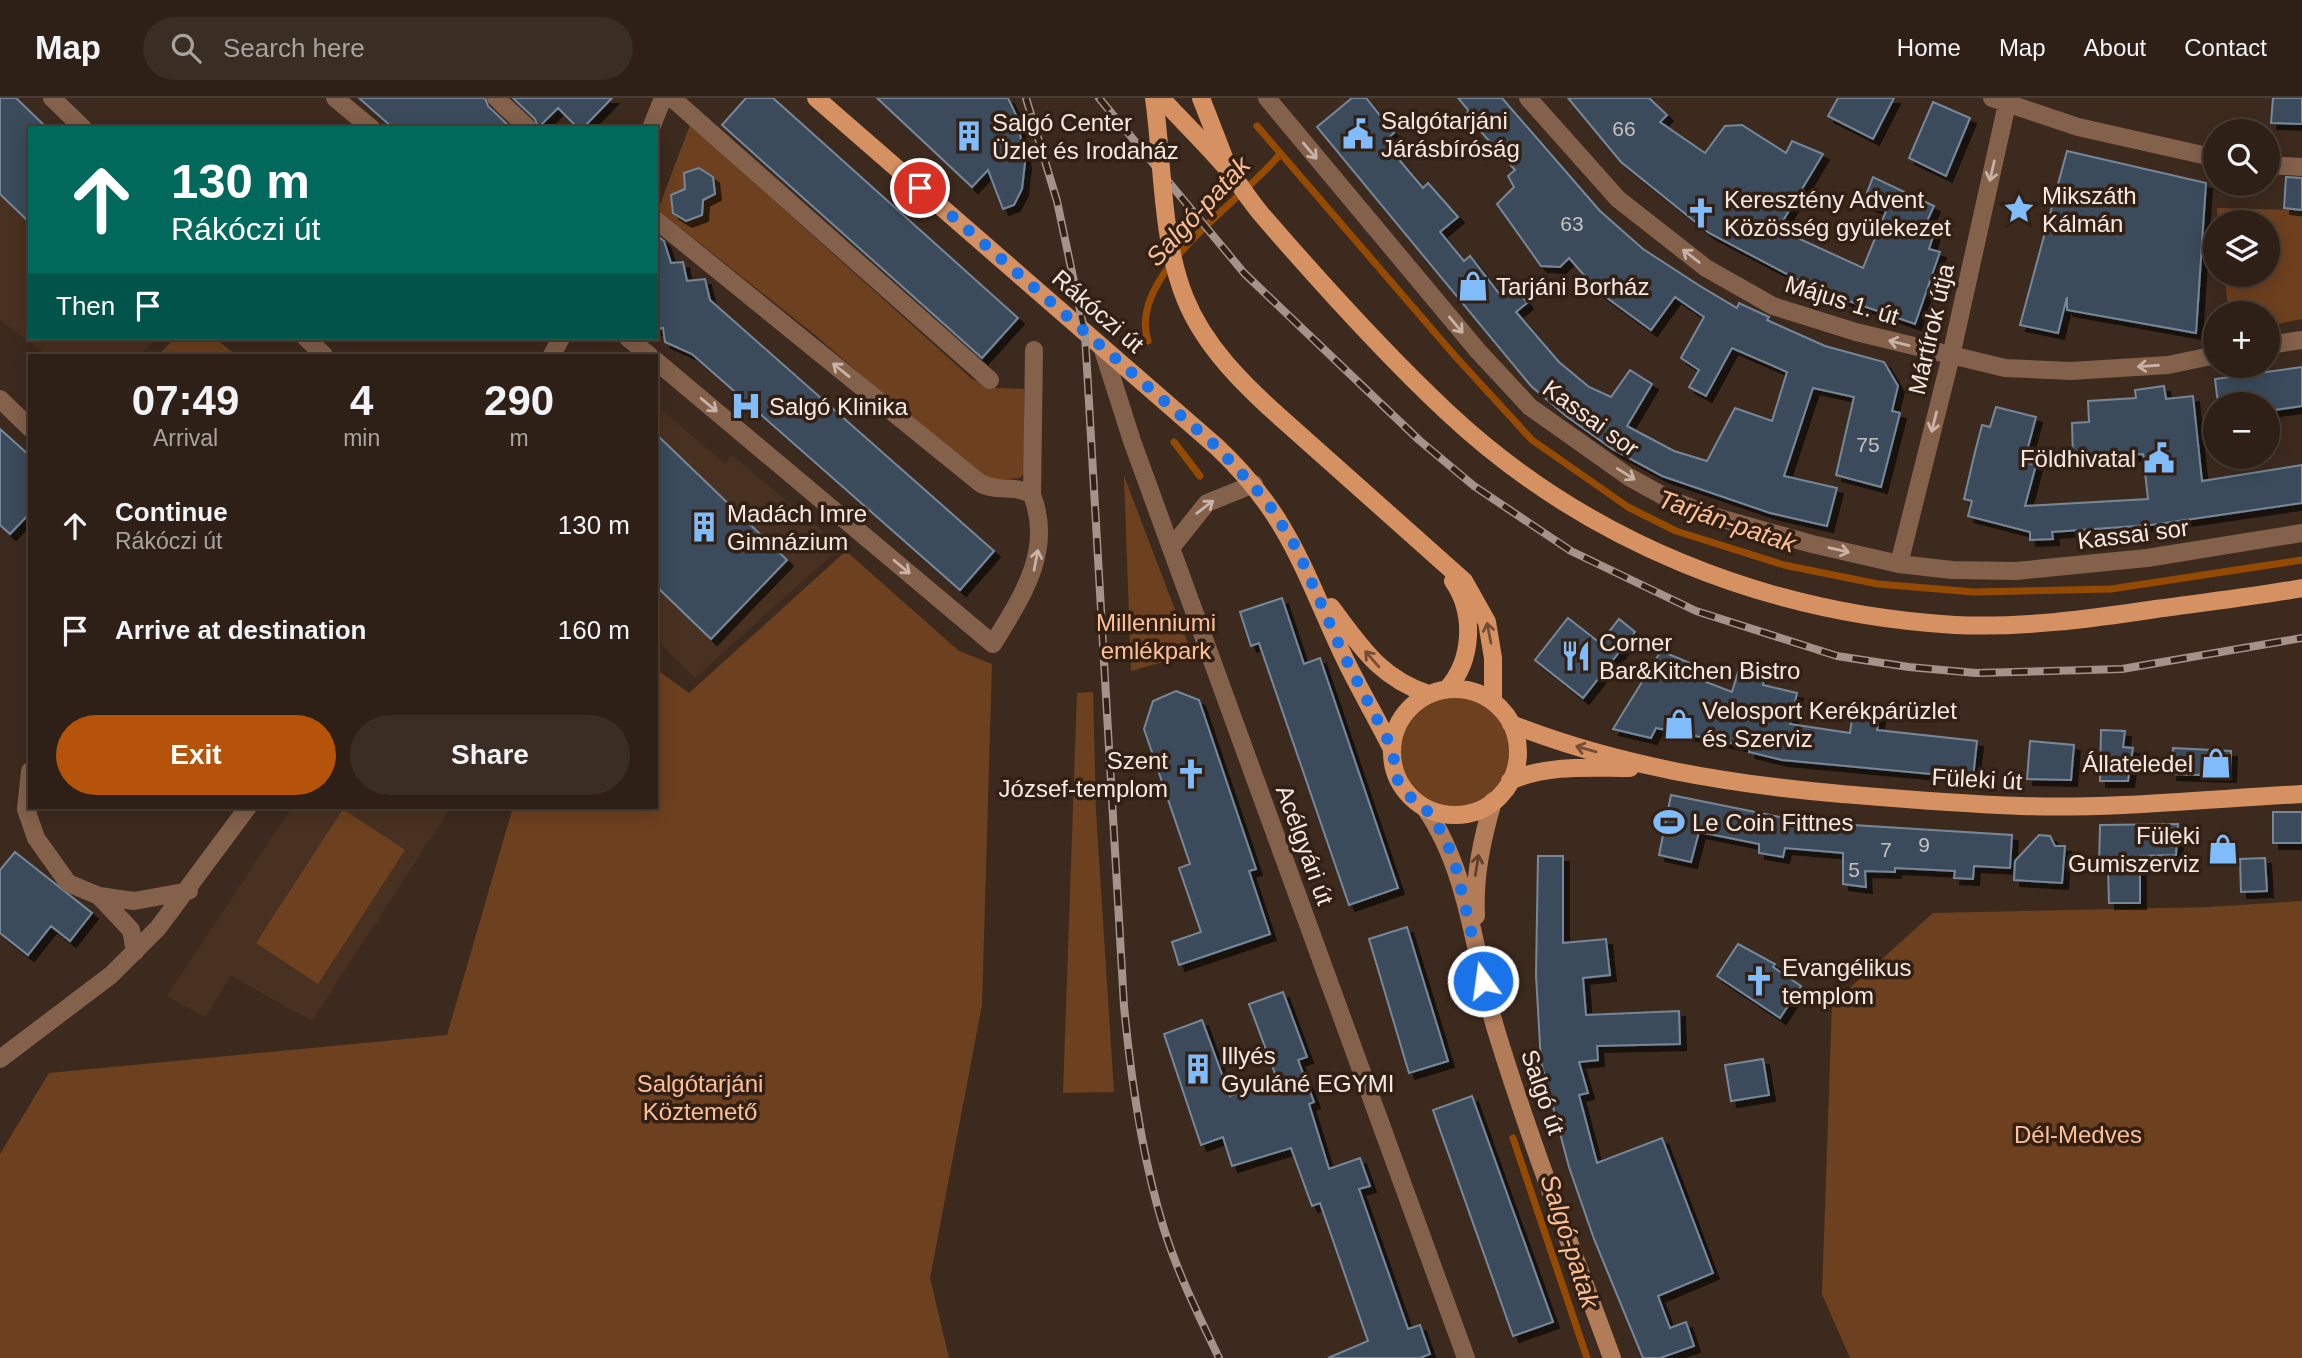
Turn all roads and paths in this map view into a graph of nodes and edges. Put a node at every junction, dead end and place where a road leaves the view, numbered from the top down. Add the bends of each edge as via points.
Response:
1 (52, 98) edge
2 (335, 98) edge
3 (496, 98) edge
4 (663, 98) edge
5 (672, 98) edge
6 (816, 98) edge
7 (1154, 98) edge
8 (1161, 98) edge
9 (1201, 98) edge
10 (1528, 98) edge
11 (1274, 101) edge
12 (2000, 101) edge
13 (81, 126) edge
14 (369, 126) edge
15 (526, 126) edge
16 (652, 126) edge
17 (2203, 155) edge
18 (2280, 166) edge
19 (2302, 167) edge
20 (1229, 171) junction
21 (658, 222) edge
22 (308, 340) edge
23 (630, 340) edge
24 (2302, 340) edge
25 (2280, 343) edge
26 (1102, 347) junction
27 (1034, 349) dead end
28 (323, 354) edge
29 (648, 354) edge
30 (1951, 356) junction
31 (2203, 358) edge
32 (658, 363) edge
33 (990, 380) dead end
34 (0, 399) edge
35 (28, 426) edge
36 (1254, 484) junction
37 (1032, 495) junction
38 (2302, 533) edge
39 (1171, 548) junction
40 (1430, 549) junction
41 (1899, 564) junction
42 (1316, 588) junction
43 (2302, 588) edge
44 (1447, 689) junction
45 (1428, 694) junction
46 (1493, 701) junction
47 (1511, 724) junction
48 (1392, 748) junction
49 (1651, 768) junction
50 (1510, 781) junction
51 (28, 790) edge
52 (2302, 794) edge
53 (1493, 801) junction
54 (1425, 808) junction
55 (247, 809) edge
56 (189, 891) junction
57 (99, 896) junction
58 (135, 952) junction
59 (1477, 958) junction
60 (0, 1059) edge
61 (1466, 1358) edge
62 (1612, 1358) edge

1 - 13 street
2 - 14 street
3 - 15 street
4 - 16 street
5 - 33 street
6 - 26 main road, Rákóczi út
7 - 40 main road, bridge via 1167,222 1185,298 1206,335 1226,363 1282,418
8 - 20 main road
9 - 20 main road
30 -> 10 street, Május 1. út via 1773,306 1706,268 1618,199
11 -> 41 street, Kassai sor via 1478,351 1557,429 1629,477 1709,515
12 - 17 street via 2128,140
12 -> 30 street, Mártírok útja
18 - 19 street
20 - 43 main road via 1260,213 1446,411 1522,476 1655,553 1720,579 1805,602 1956,625 2053,623
37 -> 21 street via 980,483
22 - 28 street
23 - 29 street
24 - 25 street
26 - 36 main road, Rákóczi út
26 - 39 street, Acélgyári út
27 - 37 street
31 -> 30 street, Május 1. út via 2168,365 2071,371 2005,368
30 -> 41 street, Mártírok útja
32 -> 37 street via 993,644 1030,582 1038,559
34 - 35 street
39 -> 36 street via 1207,503
36 - 42 main road, Rákóczi út via 1297,549
38 - 41 street, Kassai sor via 2147,558 2016,572
39 - 61 street, Acélgyári út
40 - 44 main road via 1460,593 1468,617 1465,653
46 -> 40 main road via 1491,642 1482,609 1464,581
45 -> 42 main road via 1410,689 1375,664
42 - 48 main road via 1343,654
44 - 45 main road
44 - 46 main road via 1474,691
45 - 48 main road via 1401,718
46 - 47 main road
49 -> 47 main road
47 - 50 main road via 1518,756
48 - 54 main road via 1397,779
49 - 50 main road via 1571,768
49 - 52 main road, Füleki út via 1811,791 2023,806
50 - 53 main road
51 - 57 street via 26,809 36,838 68,883
53 - 54 main road via 1466,815 1445,815
59 -> 53 main road via 1474,882
54 - 59 main road via 1445,837 1456,868
55 - 56 street
56 - 57 street via 134,901
56 - 58 street
57 - 58 street via 131,930
58 - 60 street
59 - 62 main road, Salgó út via 1520,1104

